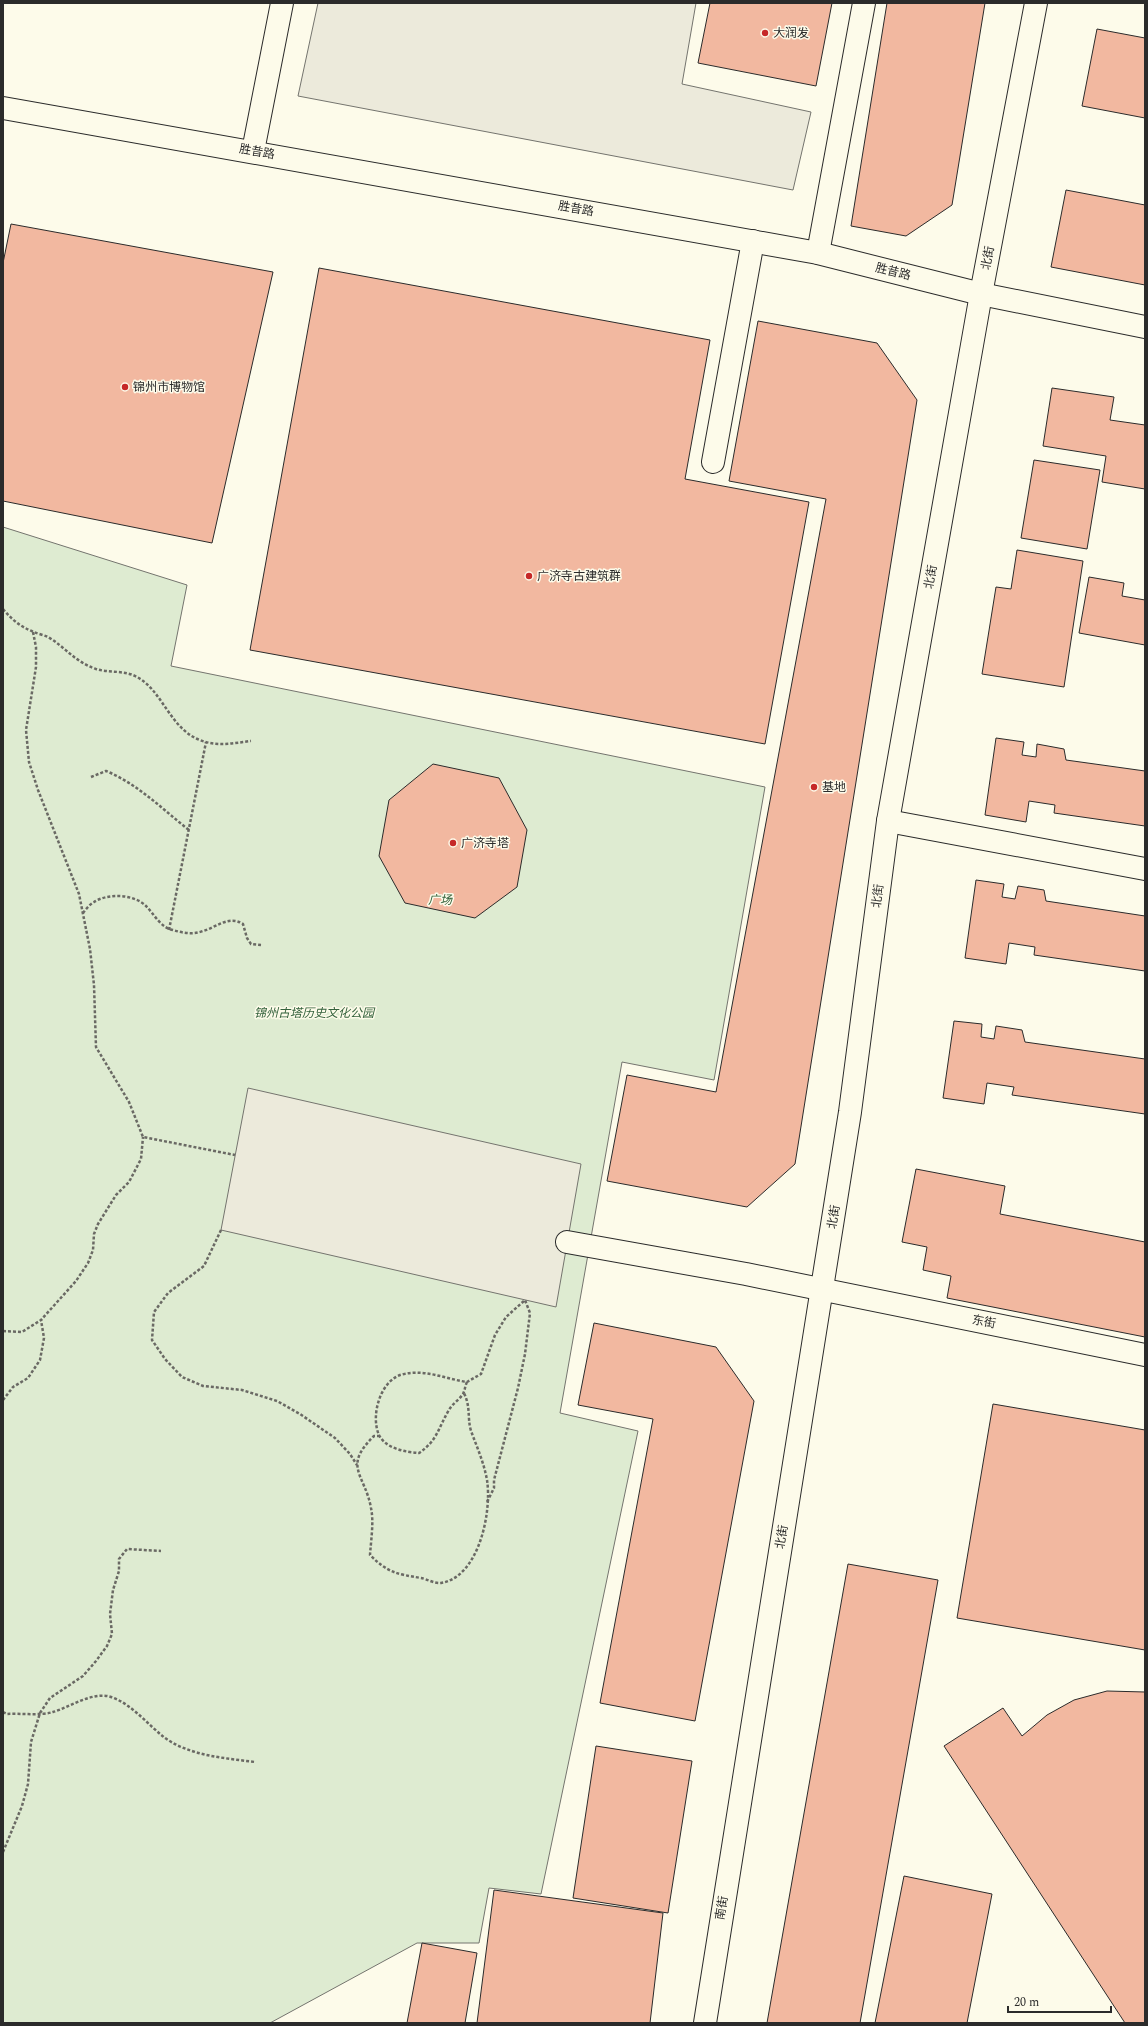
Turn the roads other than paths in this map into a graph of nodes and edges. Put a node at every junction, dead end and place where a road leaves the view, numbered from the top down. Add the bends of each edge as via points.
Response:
1 (282, 3) edge
2 (864, 3) edge
3 (1036, 3) edge
4 (3, 108) edge
5 (253, 151) junction
6 (754, 242) junction
7 (818, 253) junction
8 (981, 294) junction
9 (1145, 327) edge
10 (713, 462) dead end
11 (888, 821) junction
12 (1145, 868) edge
13 (567, 1242) dead end
14 (822, 1289) junction
15 (1145, 1355) edge
16 (740, 1793) joint
17 (704, 2023) edge

1 - 5 street
2 - 7 street
3 - 8 street, 北街
4 - 5 street, 胜昔路
5 - 6 street, 胜昔路
6 - 7 street, 胜昔路
6 - 10 street
7 - 8 street, 胜昔路
8 - 9 street, 胜昔路
8 - 11 street, 北街
11 - 12 street
11 - 14 street, 北街 via 850,1112
13 - 14 street, 东街
14 - 15 street, 东街
14 - 16 street, 北街
16 - 17 street, 南街

